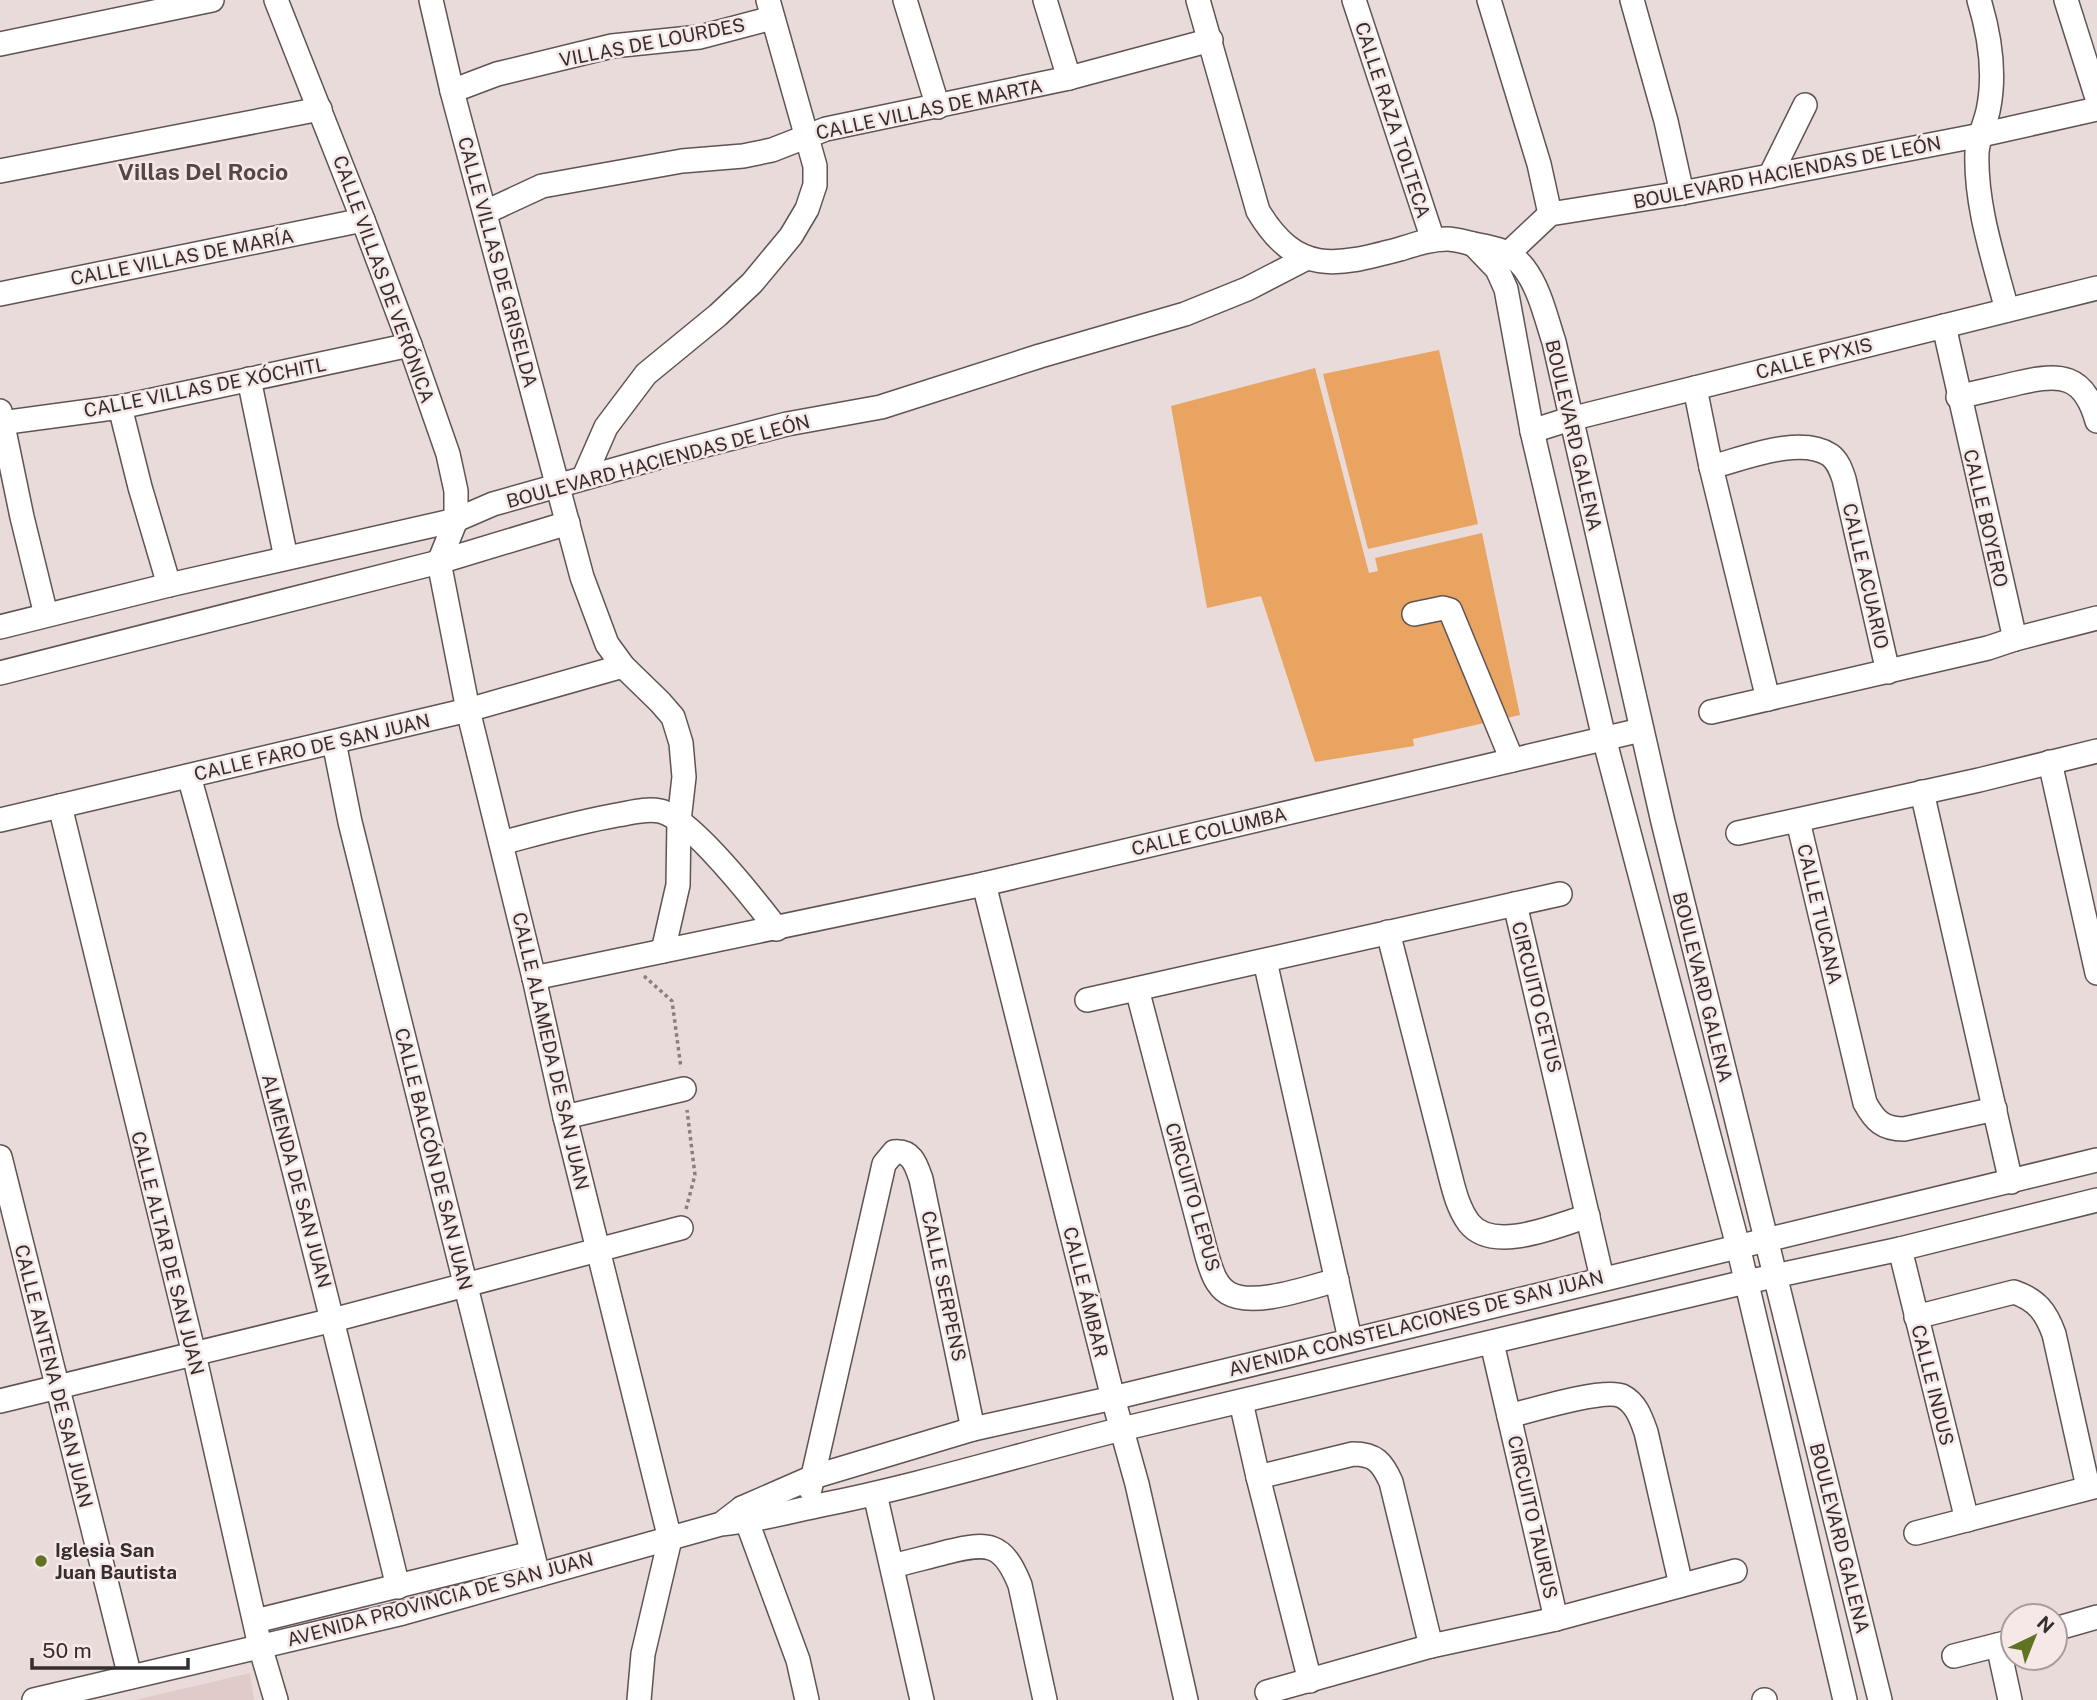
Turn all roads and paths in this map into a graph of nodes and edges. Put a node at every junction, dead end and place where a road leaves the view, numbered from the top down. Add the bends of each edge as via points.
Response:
1 (212, 0) edge
2 (276, 0) edge
3 (431, 0) edge
4 (905, 0) edge
5 (1045, 0) edge
6 (1198, 0) edge
7 (1354, 0) edge
8 (1489, 0) edge
9 (1632, 0) edge
10 (1979, 0) edge
11 (2066, 0) edge
12 (770, 9) edge
13 (1211, 40) junction
14 (0, 44) edge
15 (1069, 78) junction
16 (452, 91) junction
17 (2097, 97) edge
18 (1805, 105) dead end
19 (938, 107) junction
20 (320, 109) junction
21 (2097, 109) edge
22 (808, 135) junction
23 (1981, 135) junction
24 (0, 171) edge
25 (1770, 176) junction
26 (1682, 193) junction
27 (486, 212) junction
28 (1550, 214) junction
29 (363, 220) junction
30 (1433, 240) junction
31 (1305, 259) junction
32 (1501, 259) junction
33 (2097, 288) edge
34 (0, 294) edge
35 (2007, 310) junction
36 (1944, 326) junction
37 (410, 345) junction
38 (249, 379) junction
39 (1695, 388) junction
40 (1958, 397) junction
41 (120, 407) junction
42 (1, 419) edge
43 (1570, 419) junction
44 (2097, 421) edge
45 (1532, 432) junction
46 (1711, 467) junction
47 (584, 477) junction
48 (555, 485) junction
49 (456, 520) junction
50 (568, 523) junction
51 (286, 558) junction
52 (439, 562) junction
53 (169, 585) junction
54 (1414, 614) dead end
55 (46, 615) junction
56 (2097, 618) edge
57 (0, 627) edge
58 (2015, 639) junction
59 (623, 666) junction
60 (1888, 671) junction
61 (0, 673) edge
62 (1768, 699) junction
63 (468, 710) junction
64 (1712, 712) dead end
65 (1641, 730) junction
66 (1604, 738) junction
67 (334, 742) junction
68 (2097, 751) edge
69 (1512, 760) junction
70 (2050, 762) junction
71 (189, 776) junction
72 (1922, 792) junction
73 (60, 806) junction
74 (0, 820) edge
75 (679, 821) junction
76 (1798, 821) junction
77 (1738, 833) dead end
78 (501, 843) junction
79 (984, 884) junction
80 (1560, 894) dead end
81 (1515, 904) junction
82 (777, 929) junction
83 (1388, 932) junction
84 (663, 951) junction
85 (1265, 961) junction
86 (2097, 973) edge
87 (534, 978) junction
88 (1137, 989) junction
89 (1087, 1000) dead end
90 (684, 1089) dead end
91 (1995, 1109) junction
92 (565, 1117) junction
93 (0, 1157) edge
94 (2097, 1160) edge
95 (2011, 1182) junction
96 (2097, 1199) edge
97 (1588, 1216) junction
98 (681, 1228) dead end
99 (1766, 1240) junction
100 (1738, 1246) junction
101 (598, 1249) junction
102 (1900, 1249) junction
103 (1775, 1276) junction
104 (1602, 1278) junction
105 (1337, 1280) junction
106 (1746, 1282) junction
107 (467, 1285) junction
108 (1916, 1317) junction
109 (333, 1320) junction
110 (1350, 1339) junction
111 (1492, 1343) junction
112 (194, 1354) junction
113 (58, 1388) junction
114 (1113, 1398) junction
115 (0, 1401) edge
116 (1241, 1402) junction
117 (1509, 1416) junction
118 (973, 1429) junction
119 (1122, 1429) junction
120 (813, 1477) junction
121 (1258, 1477) junction
122 (2093, 1487) edge
123 (875, 1494) junction
124 (806, 1508) junction
125 (745, 1515) junction
126 (1967, 1520) junction
127 (1916, 1533) dead end
128 (670, 1539) junction
129 (532, 1553) junction
130 (893, 1566) junction
131 (1735, 1571) dead end
132 (538, 1575) junction
133 (1681, 1585) junction
134 (398, 1587) junction
135 (2097, 1618) edge
136 (1556, 1619) junction
137 (255, 1622) junction
138 (2069, 1625) edge
139 (1999, 1645) edge
140 (260, 1646) junction
141 (1431, 1646) junction
142 (1954, 1656) dead end
143 (2008, 1672) edge
144 (130, 1677) junction
145 (1310, 1681) junction
146 (1267, 1692) dead end
147 (34, 1700) edge
148 (276, 1700) edge
149 (639, 1700) edge
150 (807, 1700) edge
151 (922, 1700) edge
152 (1045, 1700) edge
153 (1186, 1700) edge
154 (1845, 1700) edge
155 (1880, 1700) edge
156 (2010, 1700) edge

1 - 14 street
2 - 20 street, CALLE VILLAS DE VERÓNICA
3 - 16 street, CALLE VILLAS DE GRISELDA
4 - 19 street
5 - 15 street
6 - 13 street
7 - 30 street, CALLE RAZA TOLTECA
8 - 28 street
9 - 26 street
10 - 23 street via 1992,66
11 - 17 street
12 - 16 street, VILLAS DE LOURDES via 699,37 612,46 497,74
12 - 22 street
13 - 15 street, CALLE VILLAS DE MARTA
13 - 31 street via 1258,211 1270,232
15 - 19 street, CALLE VILLAS DE MARTA
16 - 27 street, CALLE VILLAS DE GRISELDA
18 - 25 street
19 - 22 street, CALLE VILLAS DE MARTA
20 - 24 street
20 - 29 street, CALLE VILLAS DE VERÓNICA
21 - 23 street, BOULEVARD HACIENDAS DE LEÓN
22 - 27 street, CALLE VILLAS DE MARTA via 743,156 682,161 542,186
22 - 47 street via 816,185 791,236 752,283 646,374 606,427
23 - 25 street, BOULEVARD HACIENDAS DE LEÓN
23 - 35 street via 1977,151 1981,195
25 - 26 street, BOULEVARD HACIENDAS DE LEÓN
26 - 28 street, BOULEVARD HACIENDAS DE LEÓN
27 - 48 street, CALLE VILLAS DE GRISELDA
28 - 32 street
29 - 34 street, CALLE VILLAS DE MARÍA
29 - 37 street, CALLE VILLAS DE VERÓNICA
30 - 31 street via 1362,259
30 - 32 street via 1473,244
31 - 47 street, BOULEVARD HACIENDAS DE LEÓN via 1185,314 881,407 787,424
32 - 43 street, BOULEVARD GALENA via 1528,275 1544,310
32 - 45 street, BOULEVARD GALENA
33 - 35 street, CALLE PYXIS
35 - 36 street, CALLE PYXIS
36 - 39 street, CALLE PYXIS
36 - 40 street, CALLE BOYERO
37 - 38 street, CALLE VILLAS DE XÓCHITL
37 - 49 street, CALLE VILLAS DE VERÓNICA via 448,454
38 - 41 street, CALLE VILLAS DE XÓCHITL
38 - 51 street
39 - 43 street, CALLE PYXIS
39 - 46 street
40 - 44 street via 2059,377 2082,390
40 - 58 street, CALLE BOYERO
41 - 42 street, CALLE VILLAS DE XÓCHITL
41 - 53 street
42 - 55 street
43 - 45 street, CALLE PYXIS
43 - 65 street, BOULEVARD GALENA
45 - 66 street, BOULEVARD GALENA
46 - 60 street, CALLE ACUARIO via 1795,446 1821,451 1838,464
46 - 62 street
47 - 48 street, BOULEVARD HACIENDAS DE LEÓN
48 - 49 street, BOULEVARD HACIENDAS DE LEÓN
48 - 50 street, CALLE VILLAS DE GRISELDA
49 - 51 street, BOULEVARD HACIENDAS DE LEÓN
49 - 52 street, CALLE VILLAS DE VERÓNICA
50 - 52 street, BOULEVARD HACIENDAS DE LEÓN
50 - 59 street, CALLE VILLAS DE GRISELDA via 607,644
51 - 53 street, BOULEVARD HACIENDAS DE LEÓN
52 - 61 street, BOULEVARD HACIENDAS DE LEÓN
52 - 63 street, CALLE ALAMEDA DE SAN JUAN
53 - 55 street, BOULEVARD HACIENDAS DE LEÓN
54 - 69 street via 1450,610
55 - 57 street, BOULEVARD HACIENDAS DE LEÓN
56 - 58 street
58 - 60 street
59 - 63 street, CALLE FARO DE SAN JUAN
59 - 75 street, CALLE VILLAS DE GRISELDA via 673,717 684,777
60 - 62 street, CALLE ACUARIO
62 - 64 street, CALLE ACUARIO
63 - 67 street, CALLE FARO DE SAN JUAN
63 - 78 street, CALLE ALAMEDA DE SAN JUAN
65 - 66 street, CALLE COLUMBA
65 - 99 street, BOULEVARD GALENA
66 - 69 street, CALLE COLUMBA
66 - 100 street, BOULEVARD GALENA
67 - 71 street, CALLE FARO DE SAN JUAN
67 - 107 street, CALLE BALCÓN DE SAN JUAN
68 - 70 street, CALLE TUCANA
69 - 79 street, CALLE COLUMBA
70 - 72 street, CALLE TUCANA
70 - 86 street
71 - 73 street, CALLE FARO DE SAN JUAN
71 - 109 street, ALMENDA DE SAN JUAN
72 - 76 street, CALLE TUCANA
72 - 91 street
73 - 74 street, CALLE FARO DE SAN JUAN
73 - 112 street, CALLE ALTAR DE SAN JUAN
75 - 78 street via 662,811 649,810
75 - 82 street via 744,886
75 - 84 street, CALLE VILLAS DE GRISELDA via 678,885
76 - 77 street
76 - 91 street, CALLE TUCANA via 1865,1103 1872,1116 1889,1129 1904,1129
78 - 87 street, CALLE ALAMEDA DE SAN JUAN
79 - 82 street, CALLE COLUMBA
79 - 114 street, CALLE ÁMBAR
80 - 81 street
81 - 83 street, CIRCUITO CETUS
81 - 97 street, CIRCUITO CETUS
82 - 84 street, CALLE COLUMBA
83 - 85 street, CIRCUITO CETUS
83 - 97 street via 1447,1167 1470,1225 1483,1234 1503,1238
84 - 87 street, CALLE COLUMBA
85 - 88 street, CIRCUITO CETUS
85 - 105 street
87 - 92 street, CALLE ALAMEDA DE SAN JUAN
88 - 89 street, CIRCUITO CETUS
88 - 105 street, CIRCUITO LEPUS via 1215,1279 1228,1293 1245,1298
90 - 92 street
91 - 95 street
92 - 101 street, CALLE ALAMEDA DE SAN JUAN
93 - 113 street, CALLE ANTENA DE SAN JUAN
94 - 95 street, AVENIDA CONSTELACIONES DE SAN JUAN
95 - 99 street, AVENIDA CONSTELACIONES DE SAN JUAN
96 - 102 street, AVENIDA CONSTELACIONES DE SAN JUAN
97 - 104 street, CIRCUITO CETUS
98 - 101 street
99 - 100 street, AVENIDA CONSTELACIONES DE SAN JUAN
99 - 103 street, BOULEVARD GALENA
100 - 104 street, AVENIDA CONSTELACIONES DE SAN JUAN
100 - 106 street, BOULEVARD GALENA
101 - 107 street
101 - 128 street, CALLE ALAMEDA DE SAN JUAN
102 - 103 street, AVENIDA CONSTELACIONES DE SAN JUAN
102 - 108 street, CALLE INDUS
103 - 106 street, AVENIDA CONSTELACIONES DE SAN JUAN
103 - 155 street, BOULEVARD GALENA
104 - 110 street, AVENIDA CONSTELACIONES DE SAN JUAN
105 - 110 street
106 - 111 street, AVENIDA CONSTELACIONES DE SAN JUAN
106 - 154 street, BOULEVARD GALENA
107 - 109 street
107 - 129 street, CALLE BALCÓN DE SAN JUAN
108 - 122 street via 2014,1293 2040,1306 2054,1334
108 - 126 street, CALLE INDUS
109 - 112 street
109 - 134 street, ALMENDA DE SAN JUAN
110 - 114 street, AVENIDA CONSTELACIONES DE SAN JUAN
111 - 116 street, AVENIDA CONSTELACIONES DE SAN JUAN
111 - 117 street, CIRCUITO TAURUS
112 - 113 street
112 - 137 street, CALLE ALTAR DE SAN JUAN
113 - 115 street
113 - 144 street, CALLE ANTENA DE SAN JUAN
114 - 118 street, AVENIDA CONSTELACIONES DE SAN JUAN
114 - 119 street, CALLE ÁMBAR
116 - 119 street, AVENIDA CONSTELACIONES DE SAN JUAN
116 - 121 street
117 - 133 street, CIRCUITO TAURUS via 1602,1394 1620,1395 1630,1402 1646,1432
117 - 136 street, CIRCUITO TAURUS
118 - 120 street, AVENIDA CONSTELACIONES DE SAN JUAN
118 - 120 street, CALLE SERPENS via 921,1178 909,1155 894,1152 882,1173
119 - 123 street, AVENIDA CONSTELACIONES DE SAN JUAN
119 - 153 street, CALLE ÁMBAR
120 - 124 street
120 - 125 street, AVENIDA CONSTELACIONES DE SAN JUAN
121 - 141 street via 1353,1454 1366,1454 1384,1467
121 - 145 street
122 - 126 street
123 - 124 street, AVENIDA CONSTELACIONES DE SAN JUAN
123 - 130 street
124 - 125 street, AVENIDA CONSTELACIONES DE SAN JUAN
125 - 128 street, AVENIDA PROVINCIA DE SAN JUAN
125 - 150 street via 798,1660
126 - 127 street
128 - 132 street, AVENIDA PROVINCIA DE SAN JUAN
128 - 149 street via 643,1654
129 - 132 street, CALLE BALCÓN DE SAN JUAN
129 - 134 street
130 - 151 street
130 - 152 street via 978,1545 1005,1557 1020,1585
131 - 133 street
132 - 140 street, AVENIDA PROVINCIA DE SAN JUAN
133 - 136 street, CIRCUITO TAURUS
134 - 137 street
135 - 138 street
136 - 141 street, CIRCUITO TAURUS
137 - 140 street, CALLE ALTAR DE SAN JUAN
139 - 142 street
140 - 144 street, AVENIDA PROVINCIA DE SAN JUAN
140 - 148 street, CALLE ALTAR DE SAN JUAN
141 - 145 street, CIRCUITO TAURUS
143 - 156 street
144 - 147 street, AVENIDA PROVINCIA DE SAN JUAN
145 - 146 street, CIRCUITO TAURUS

